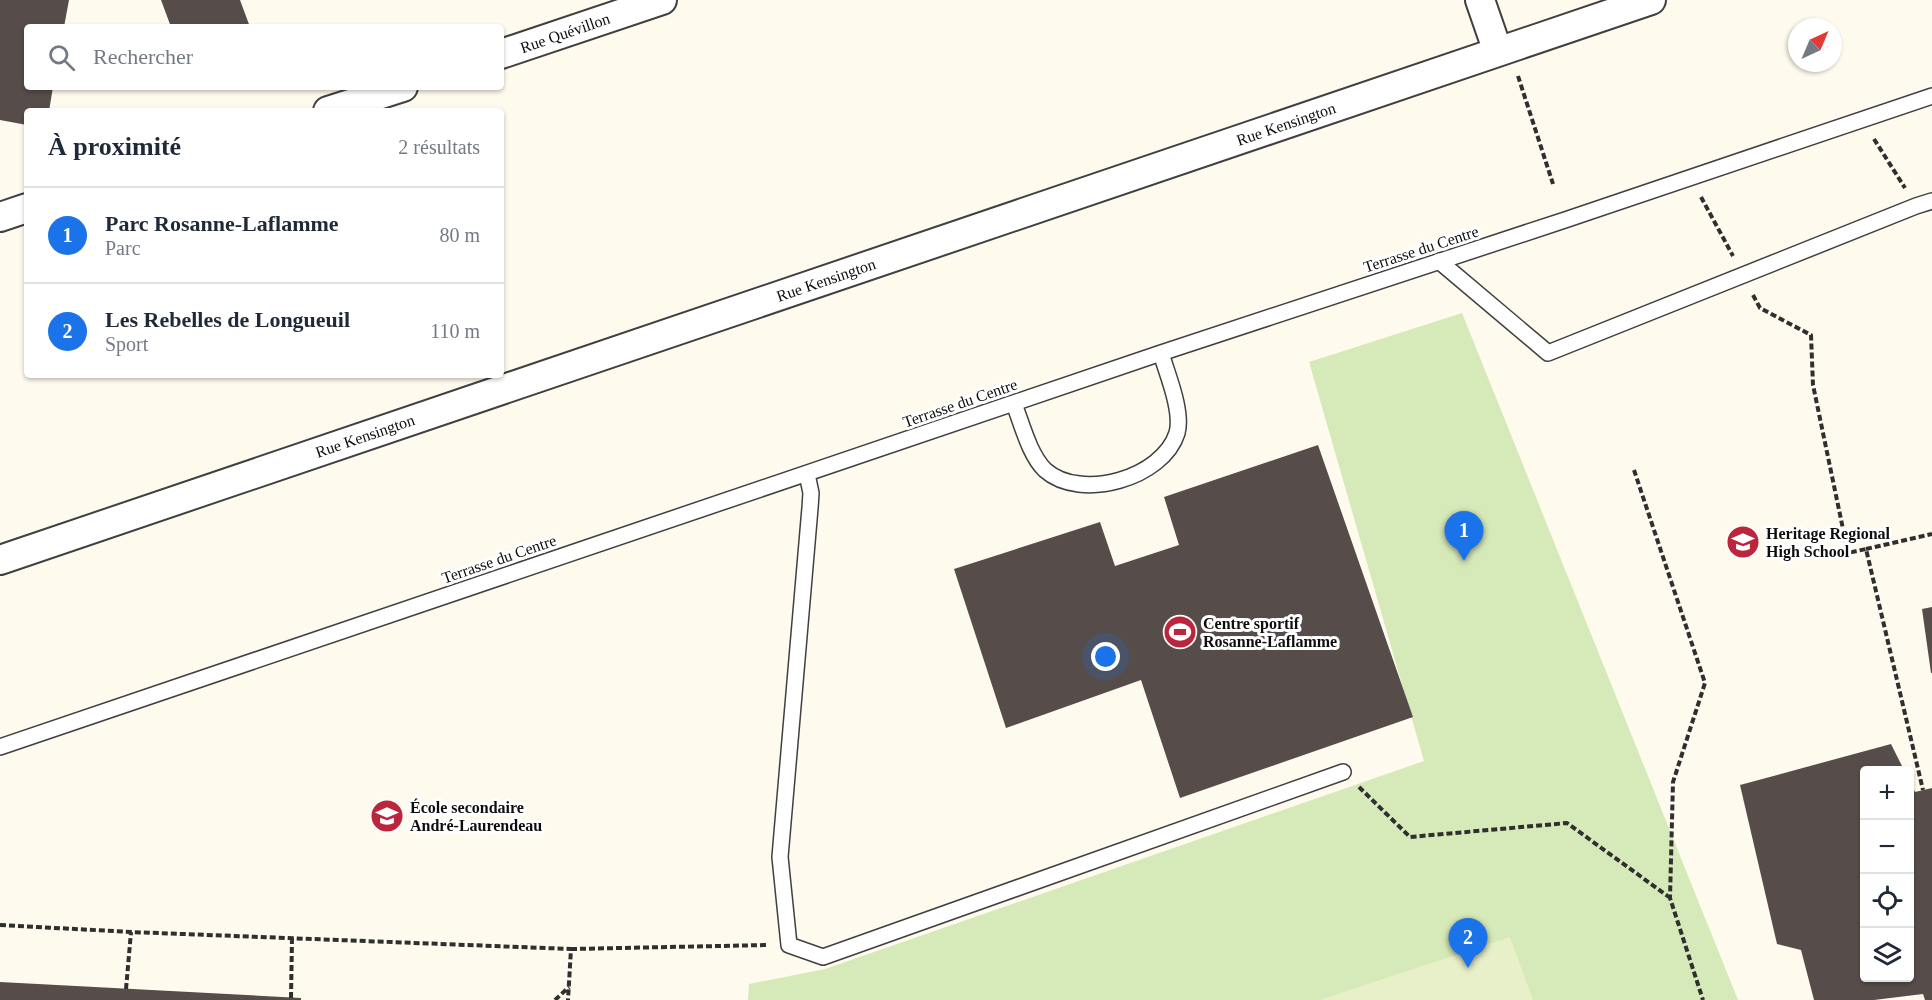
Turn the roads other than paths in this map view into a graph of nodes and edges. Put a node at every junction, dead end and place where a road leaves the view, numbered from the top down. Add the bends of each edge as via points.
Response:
1 (662, 0) edge
2 (1480, 0) edge
3 (1651, 0) edge
4 (1498, 52) junction
5 (504, 53) edge
6 (394, 90) edge
7 (1932, 96) edge
8 (337, 108) edge
9 (1932, 201) edge
10 (24, 209) edge
11 (0, 217) edge
12 (1439, 261) junction
13 (1161, 353) junction
14 (1014, 404) junction
15 (807, 474) junction
16 (0, 560) edge
17 (0, 747) edge
18 (1343, 772) road end

1 - 5 street, Rue Quévillon
2 - 4 street
3 - 4 street, Rue Kensington
4 - 16 street, Rue Kensington
6 - 8 street
7 - 12 lane, Terrasse du Centre
9 - 12 lane via 1548,353
10 - 11 street
12 - 13 lane, Terrasse du Centre
13 - 14 lane, Terrasse du Centre
13 - 14 lane via 1177,406 1177,432 1154,464 1112,482 1083,485 1046,470 1034,453
14 - 15 lane, Terrasse du Centre
15 - 17 lane, Terrasse du Centre
15 - 18 lane via 810,508 780,857 789,945 823,957

